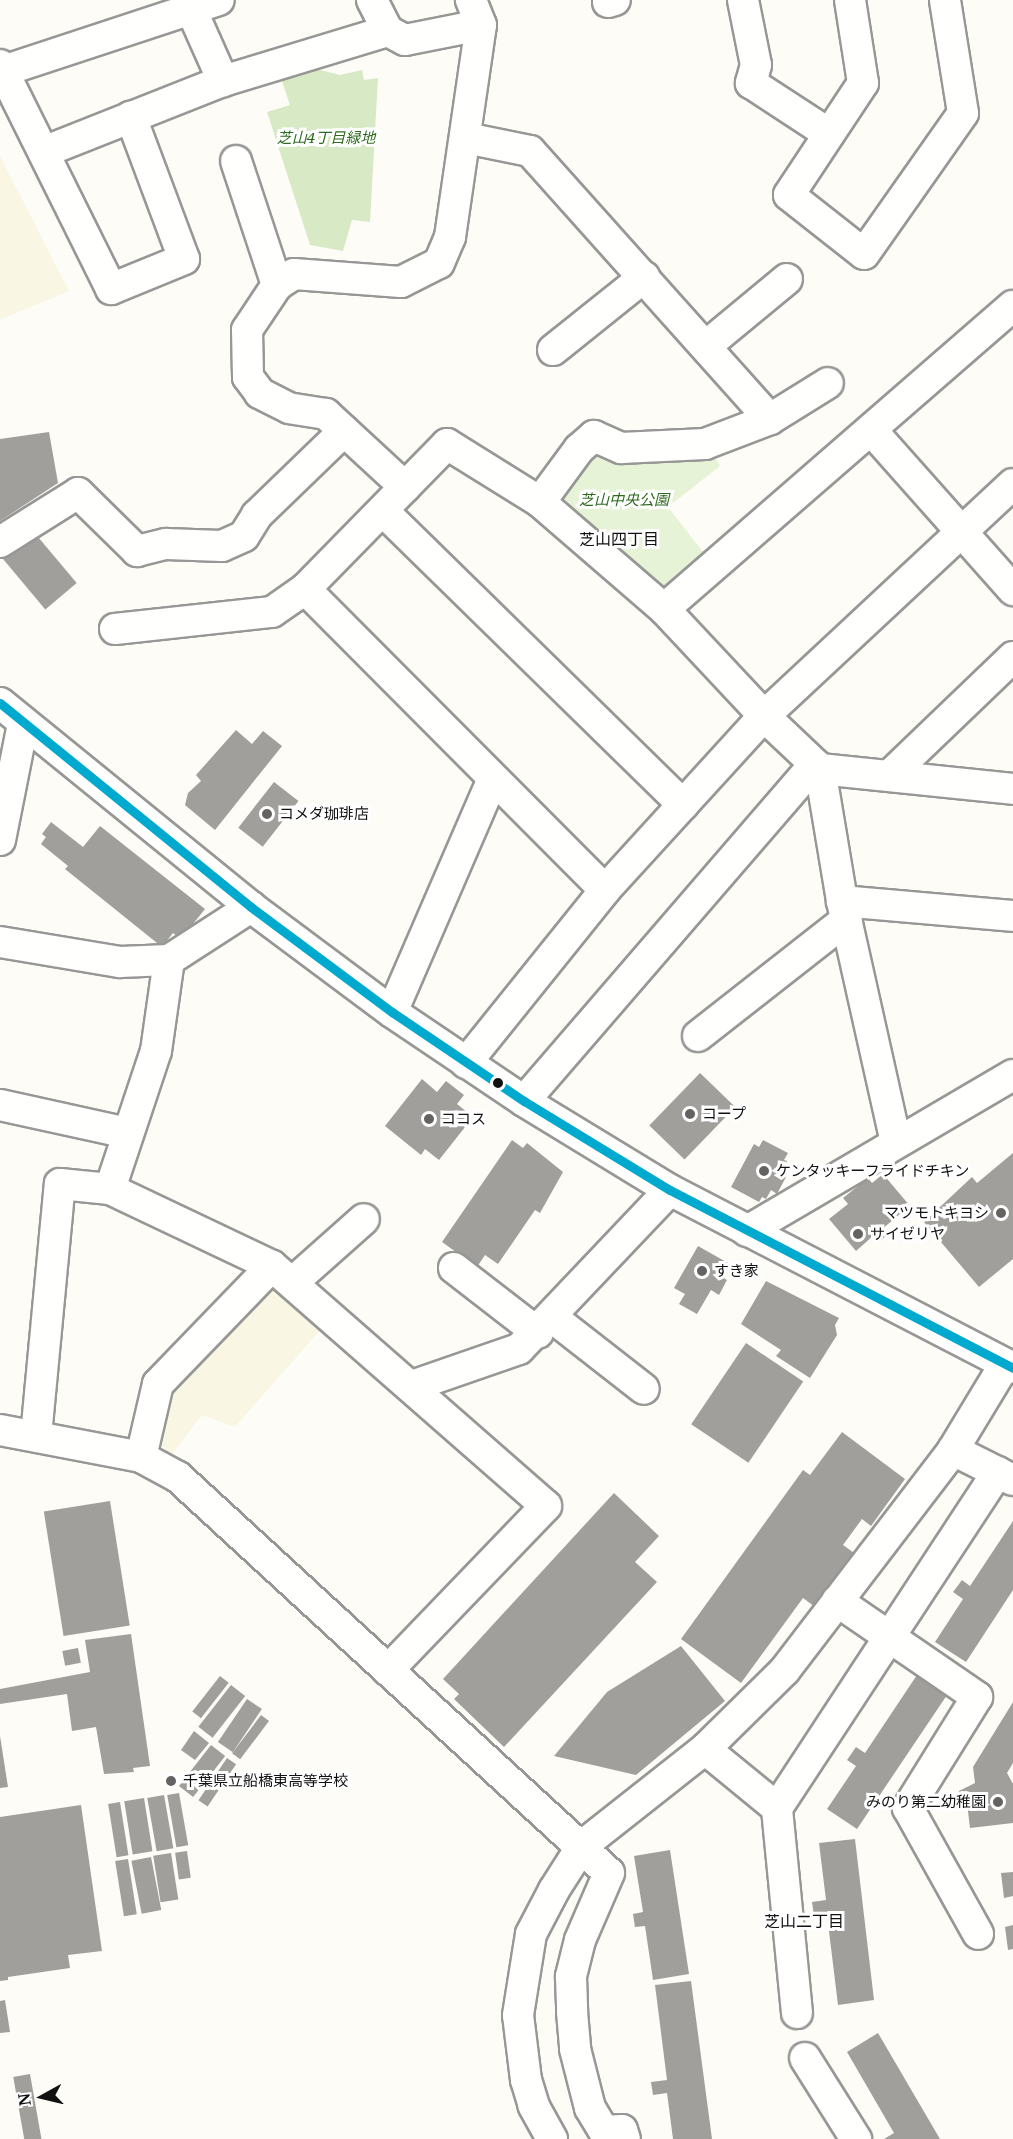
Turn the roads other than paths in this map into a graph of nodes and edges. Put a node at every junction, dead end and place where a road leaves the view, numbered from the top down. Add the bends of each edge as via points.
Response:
1 (219, 0) edge
2 (372, 0) edge
3 (743, 0) edge
4 (850, 0) edge
5 (945, 0) edge
6 (189, 4) edge
7 (476, 13) edge
8 (388, 31) junction
9 (2, 68) edge
10 (223, 81) junction
11 (131, 117) junction
12 (829, 134) junction
13 (466, 138) junction
14 (46, 151) junction
15 (236, 161) dead end
16 (644, 277) junction
17 (787, 279) dead end
18 (277, 285) junction
19 (1013, 306) edge
20 (706, 346) junction
21 (553, 350) dead end
22 (828, 383) dead end
23 (770, 419) junction
24 (344, 431) junction
25 (872, 431) junction
26 (1013, 484) edge
27 (405, 487) junction
28 (540, 502) junction
29 (383, 511) junction
30 (961, 529) junction
31 (0, 542) edge
32 (305, 589) junction
33 (1013, 590) edge
34 (664, 609) junction
35 (115, 629) dead end
36 (1013, 657) edge
37 (0, 703) edge
38 (764, 716) junction
39 (23, 724) junction
40 (818, 766) junction
41 (891, 774) junction
42 (493, 779) junction
43 (1013, 789) edge
44 (684, 805) junction
45 (0, 840) edge
46 (605, 890) junction
47 (250, 907) junction
48 (844, 910) junction
49 (1013, 916) edge
50 (0, 942) edge
51 (169, 960) junction
52 (392, 1012) junction
53 (698, 1036) dead end
54 (466, 1063) junction
55 (1013, 1075) edge
56 (524, 1101) junction
57 (0, 1106) edge
58 (127, 1133) junction
59 (896, 1142) junction
60 (110, 1189) junction
61 (670, 1190) junction
62 (364, 1220) dead end
63 (747, 1231) junction
64 (454, 1269) dead end
65 (282, 1274) junction
66 (545, 1326) junction
67 (1009, 1366) edge
68 (412, 1386) junction
69 (644, 1389) dead end
70 (0, 1430) edge
71 (36, 1436) junction
72 (953, 1449) junction
73 (141, 1457) junction
74 (1005, 1476) edge
75 (837, 1601) junction
76 (889, 1638) junction
77 (388, 1670) junction
78 (705, 1749) junction
79 (777, 1808) junction
80 (582, 1846) junction
81 (978, 1934) dead end
82 (797, 2013) dead end
83 (806, 2058) dead end
84 (552, 2139) edge
85 (625, 2139) edge
86 (856, 2139) edge

1 - 6 street
2 - 8 street
3 - 12 street via 756,65 752,83
4 - 12 street via 863,83
5 - 12 street via 963,113 864,254 789,195
6 - 9 street
6 - 10 street
7 - 8 street via 405,40
7 - 13 street
8 - 10 street
9 - 14 street
10 - 11 street
11 - 14 street
11 - 14 street via 183,259 111,289
13 - 16 street via 530,151
13 - 18 street via 450,237 438,263 401,282 312,273 294,274
15 - 18 street
16 - 20 street
16 - 21 street
17 - 20 street
18 - 24 street via 247,330 248,377 260,393 289,408 326,414
19 - 25 street
20 - 23 street
22 - 23 street
23 - 28 street via 705,444 621,448 594,436 579,449
24 - 27 street
24 - 31 street via 257,515 244,536 222,546 166,544 138,551 78,493
25 - 30 street
25 - 34 street
26 - 30 street
27 - 28 street via 447,444
27 - 29 street
28 - 34 street
29 - 32 street
29 - 44 street
30 - 33 street
30 - 38 street
32 - 35 street via 272,612
32 - 42 street
34 - 38 street
36 - 41 street
37 - 39 street
38 - 40 street
38 - 44 street
39 - 45 street
39 - 47 street
40 - 41 street
40 - 48 street
40 - 56 street
41 - 43 street
42 - 46 street
42 - 52 street
44 - 46 street
46 - 54 street
47 - 51 street
47 - 52 street
48 - 49 street
48 - 53 street
48 - 59 street
50 - 51 street via 120,962
51 - 58 street via 156,1051
52 - 54 street
54 - 56 street
55 - 59 street
56 - 61 street
57 - 58 street
58 - 60 street
59 - 63 street
60 - 65 street
60 - 71 street via 60,1184
61 - 63 street
61 - 66 street
62 - 65 street
63 - 67 street
64 - 66 street
65 - 68 street
65 - 73 street via 158,1384
66 - 68 street via 519,1349
66 - 69 street
67 - 72 street
68 - 77 street via 546,1506
70 - 71 street
71 - 73 street
72 - 74 street
72 - 75 street
73 - 77 street via 178,1477 204,1498
74 - 76 street
75 - 76 street
75 - 78 street via 784,1670
76 - 79 street
76 - 81 street via 977,1697 908,1808
77 - 80 street
78 - 79 street
78 - 80 street
79 - 82 street
80 - 84 street via 531,1934 521,1980 518,2015 526,2080 534,2106
80 - 85 street via 609,1874 588,1914 571,1977 575,2049 590,2108 604,2131 622,2130
83 - 86 street

